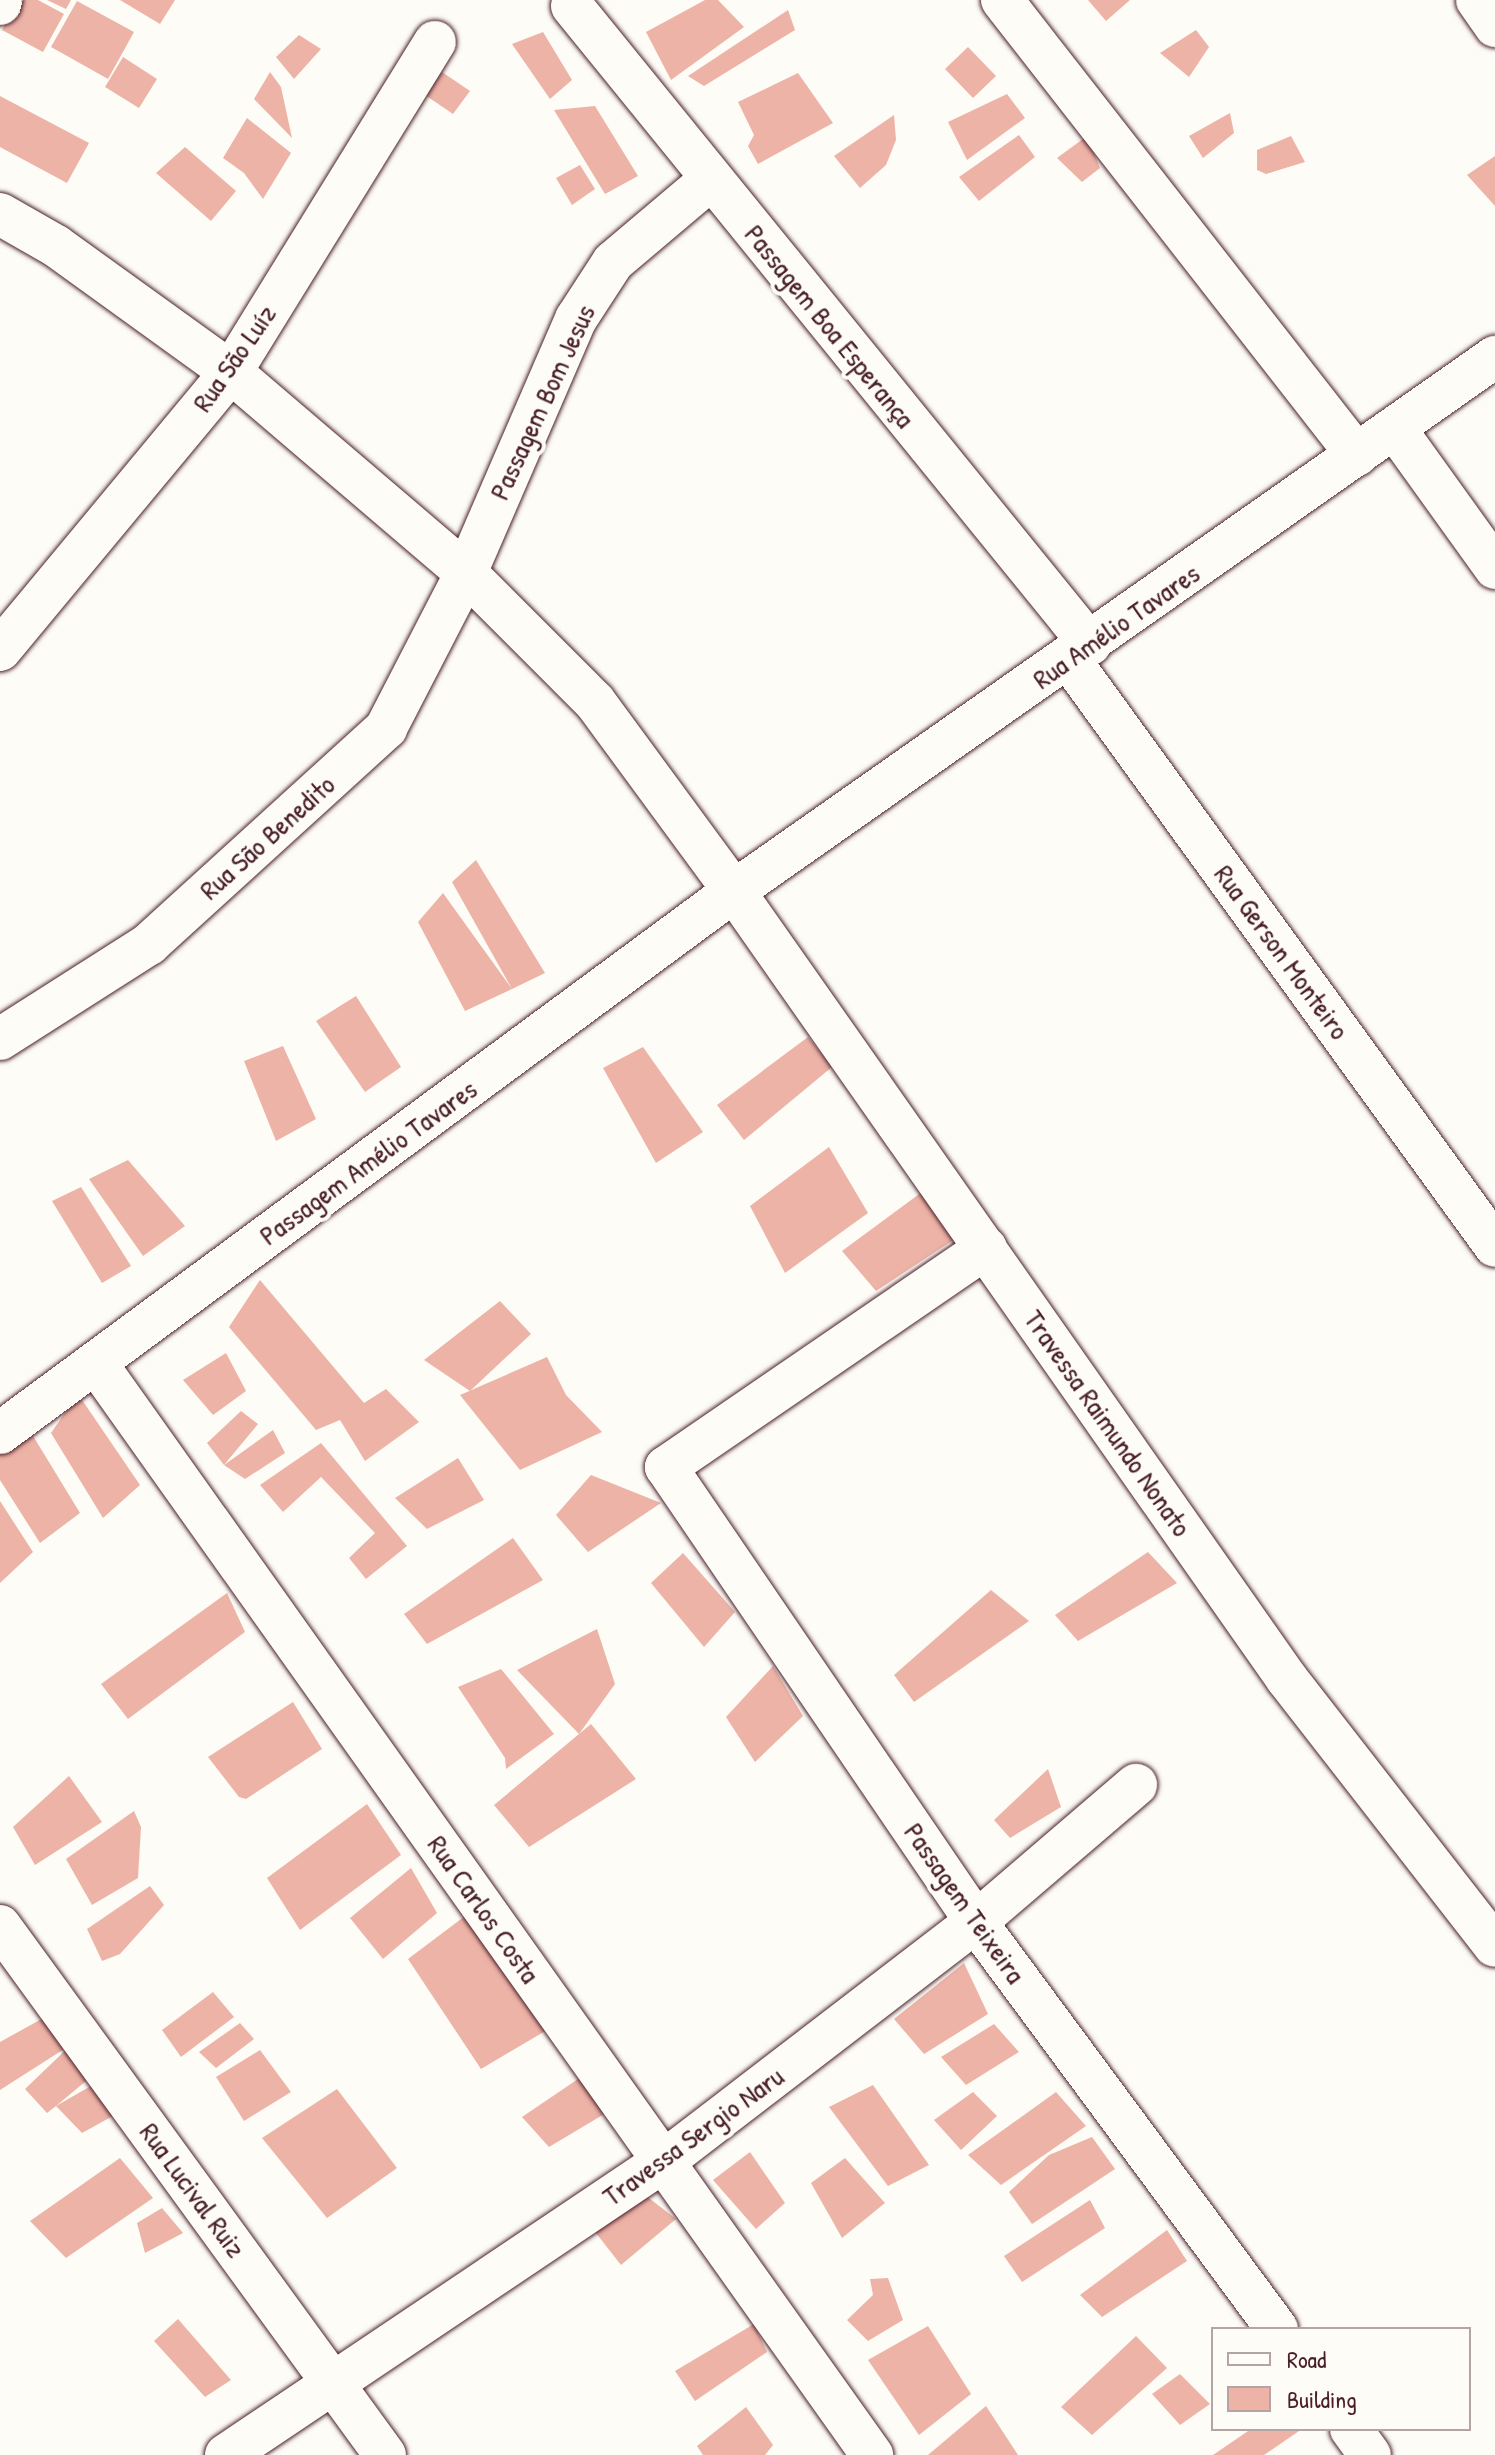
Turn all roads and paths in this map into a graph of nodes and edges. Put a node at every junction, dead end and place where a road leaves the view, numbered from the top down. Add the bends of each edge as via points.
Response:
1 (1002, 0) edge
2 (1477, 0) edge
3 (572, 6) dead end
4 (1495, 26) edge
5 (435, 42) dead end
6 (710, 180) junction
7 (0, 214) edge
8 (1495, 357) edge
9 (231, 372) junction
10 (1396, 430) junction
11 (1357, 455) junction
12 (1495, 568) edge
13 (466, 573) junction
14 (0, 650) edge
15 (1080, 652) junction
16 (734, 891) junction
17 (0, 1039) edge
18 (1495, 1246) edge
19 (986, 1248) junction
20 (96, 1363) junction
21 (0, 1433) edge
22 (1136, 1785) dead end
23 (976, 1922) junction
24 (0, 1926) edge
25 (1495, 1946) edge
26 (664, 2161) junction
27 (1276, 2327) edge
28 (335, 2384) junction
29 (1352, 2431) edge
30 (226, 2455) edge
31 (385, 2455) edge
32 (872, 2455) edge
33 (1370, 2455) edge

1 - 11 street
2 - 4 street
3 - 6 street, Passagem Boa Esperança
5 - 9 street, Rua São Luíz
6 - 13 street, Passagem Bom Jesus via 613,262 576,319
6 - 15 street, Passagem Boa Esperança
7 - 9 street, Travessa Raimundo Nonato via 56,246
8 - 10 street, Rua Amélio Tavares
9 - 13 street, Travessa Raimundo Nonato
9 - 14 street, Rua São Luíz
10 - 11 street, Rua Amélio Tavares
10 - 12 street
11 - 15 street, Rua Amélio Tavares
13 - 16 street, Travessa Raimundo Nonato via 595,702
13 - 17 street, Rua São Benedito via 386,728 149,944
15 - 16 street, Rua Amélio Tavares
15 - 18 street, Rua Gerson Monteiro
16 - 19 street, Travessa Raimundo Nonato
16 - 20 street, Passagem Amélio Tavares
19 - 23 street, Passagem Teixeira via 666,1467
19 - 25 street, Travessa Raimundo Nonato via 1287,1679
20 - 21 street, Passagem Amélio Tavares
20 - 26 street, Rua Carlos Costa
22 - 23 street, Travessa Sergio Naru
23 - 26 street, Travessa Sergio Naru
23 - 27 street, Passagem Teixeira
24 - 28 street, Rua Lucival Ruiz
26 - 28 street, Travessa Sergio Naru
26 - 32 street, Rua Carlos Costa
28 - 30 street, Travessa Sergio Naru
28 - 31 street, Rua Lucival Ruiz
29 - 33 street

